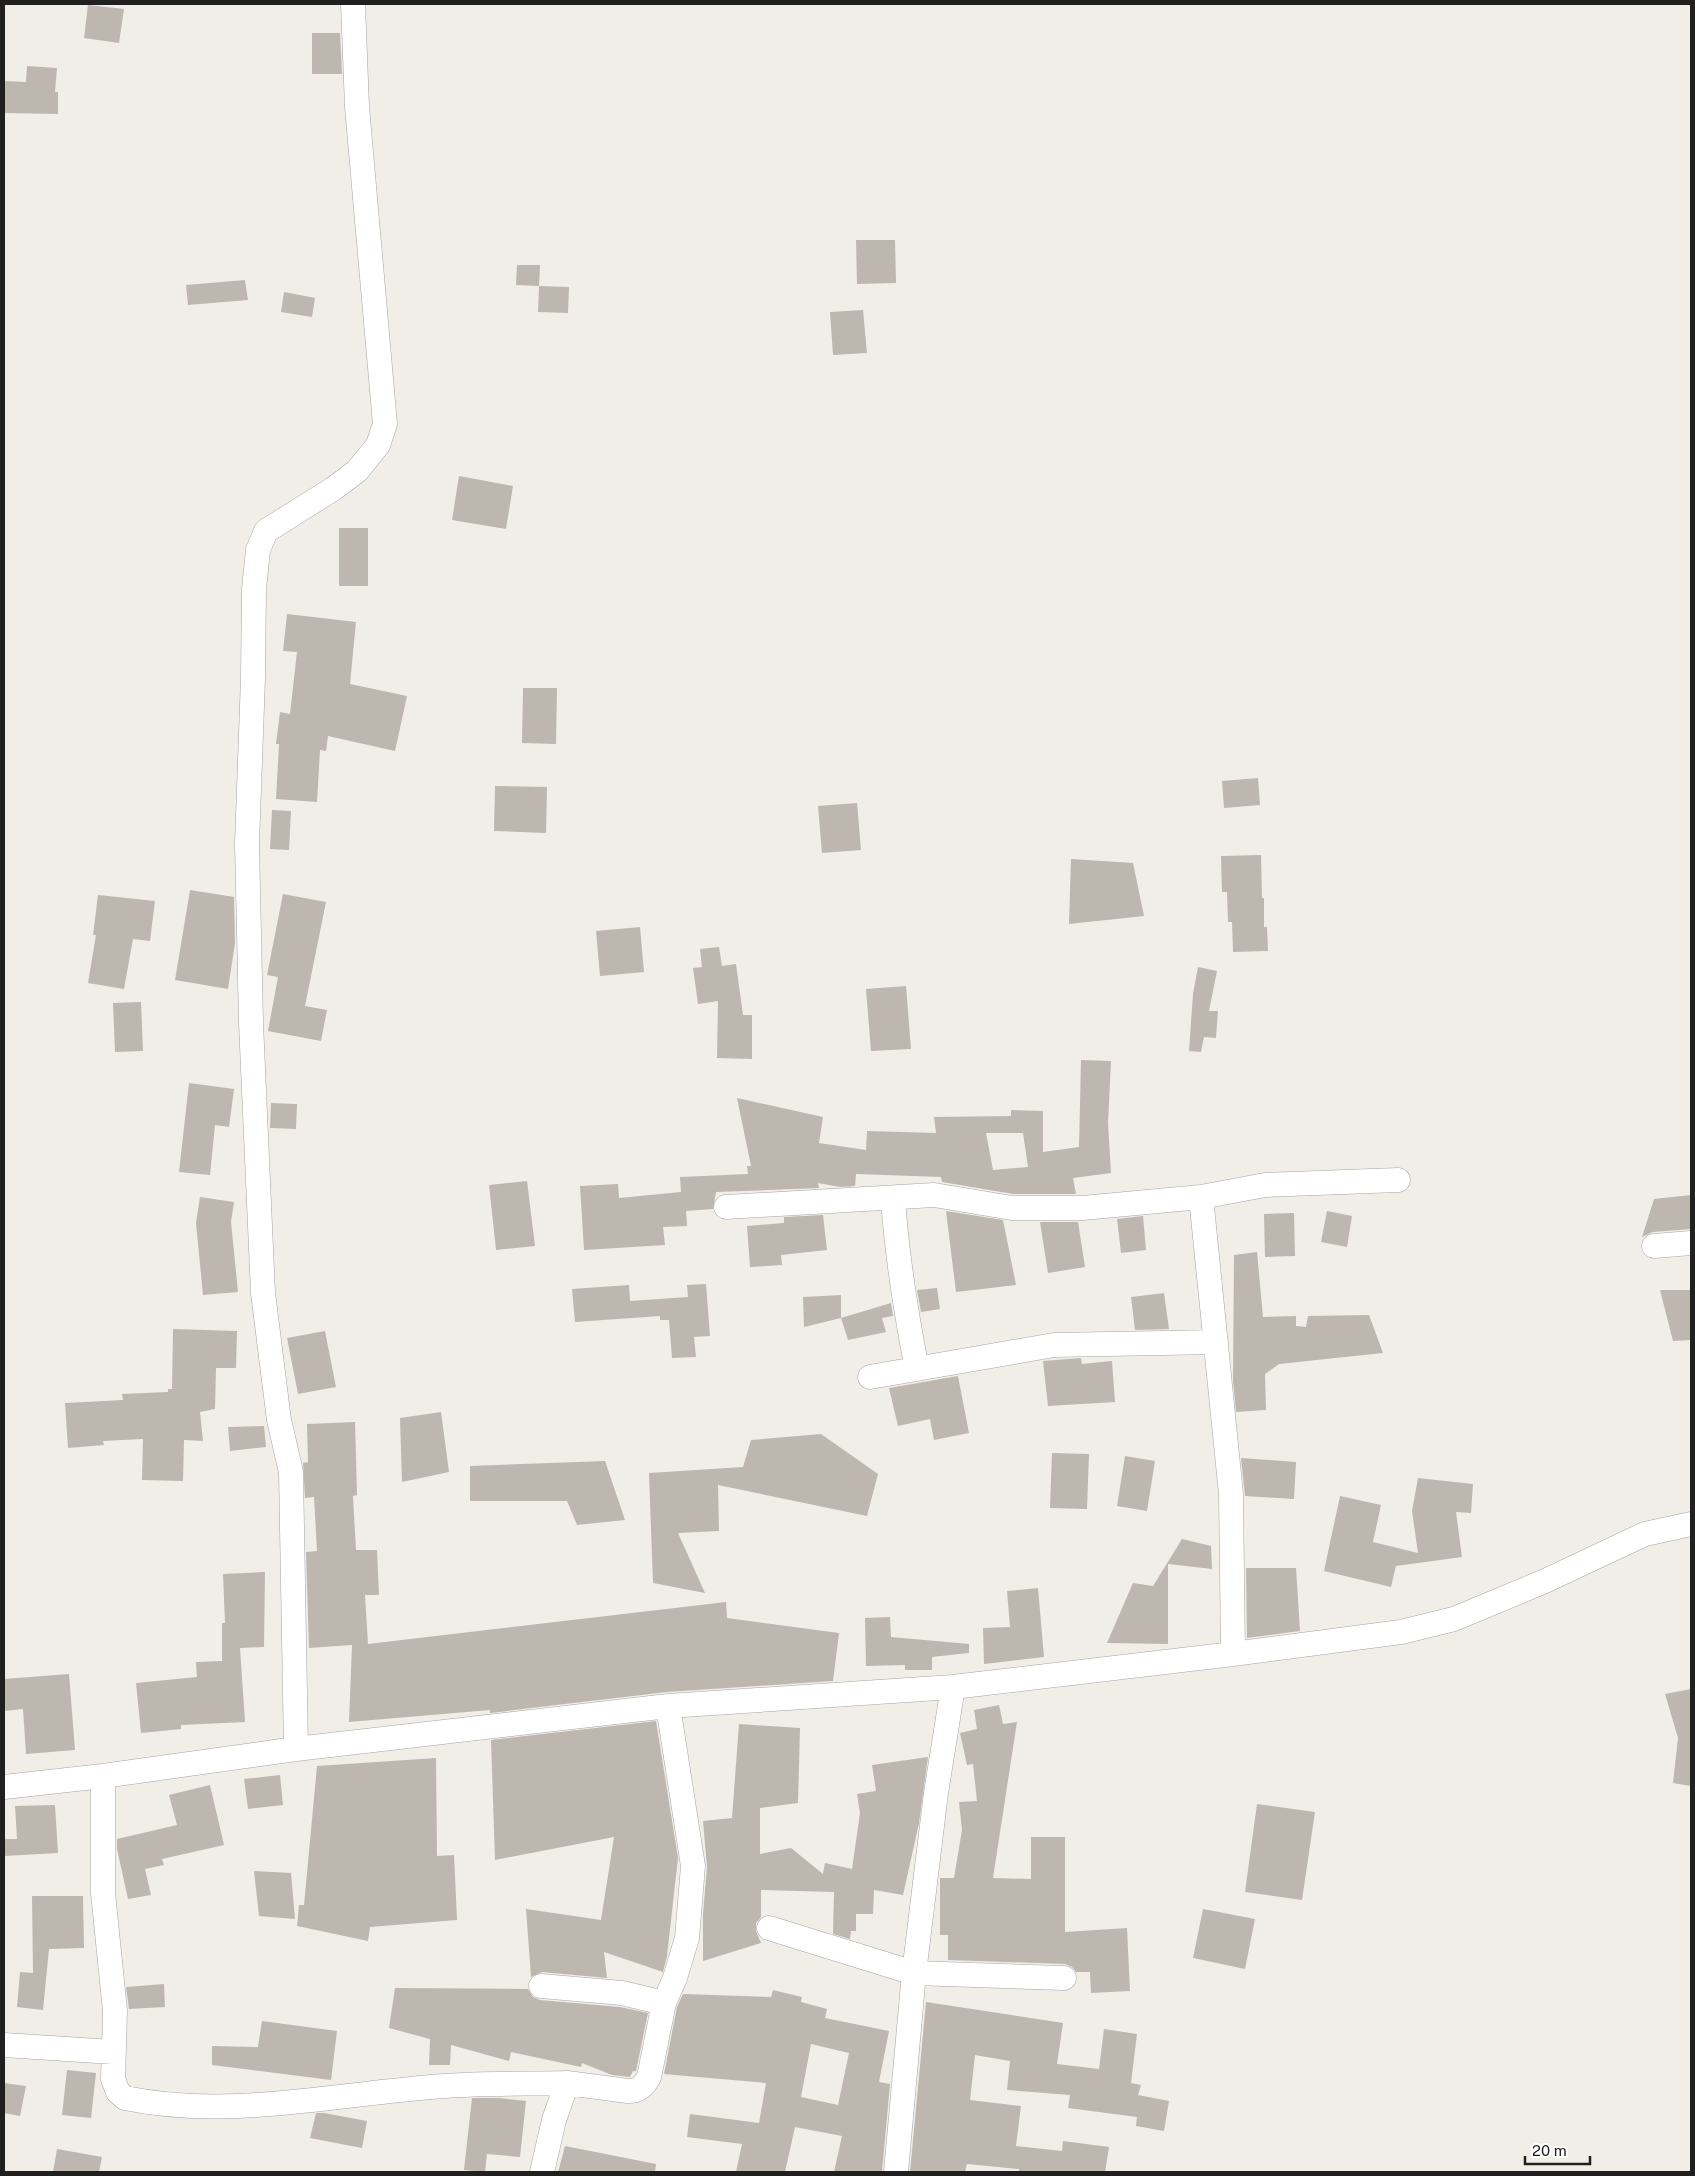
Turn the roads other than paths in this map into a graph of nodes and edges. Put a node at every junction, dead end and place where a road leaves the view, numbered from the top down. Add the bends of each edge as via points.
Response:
1 (353, 4) edge
2 (1398, 1180) dead end
3 (1201, 1197) junction
4 (893, 1199) junction
5 (726, 1207) dead end
6 (1691, 1243) edge
7 (1654, 1246) dead end
8 (1216, 1342) junction
9 (917, 1369) junction
10 (870, 1376) dead end
11 (1691, 1524) edge
12 (1233, 1654) junction
13 (953, 1687) junction
14 (668, 1706) junction
15 (296, 1749) junction
16 (103, 1776) junction
17 (4, 1787) edge
18 (769, 1928) dead end
19 (914, 1974) junction
20 (1064, 1978) dead end
21 (542, 1986) dead end
22 (664, 2003) junction
23 (4, 2045) edge
24 (114, 2052) junction
25 (567, 2083) junction
26 (542, 2172) edge
27 (896, 2172) edge

1 - 15 street via 358,107 385,424 378,445 357,471 266,531 258,550 254,588 247,844 251,1023 263,1293 279,1420 291,1472
2 - 3 street via 1265,1185
3 - 4 street via 1083,1208 1012,1208 934,1195
3 - 8 street
4 - 5 street
4 - 9 street via 903,1294
6 - 7 street
8 - 9 street via 1054,1345
8 - 12 street via 1231,1494
9 - 10 street
11 - 12 street via 1644,1534 1454,1619 1401,1632
12 - 13 street
13 - 14 street
13 - 19 street via 936,1793
14 - 15 street
14 - 22 street via 693,1866 688,1938
15 - 16 street
16 - 17 street
16 - 24 street via 103,1893 115,2011
18 - 19 street
19 - 20 street
19 - 27 street
21 - 22 street via 622,1993
22 - 25 street via 649,2077 644,2086 637,2091 628,2091
23 - 24 street
24 - 25 street via 113,2079 118,2092 125,2098 208,2106 316,2101 445,2086
25 - 26 street via 554,2120

